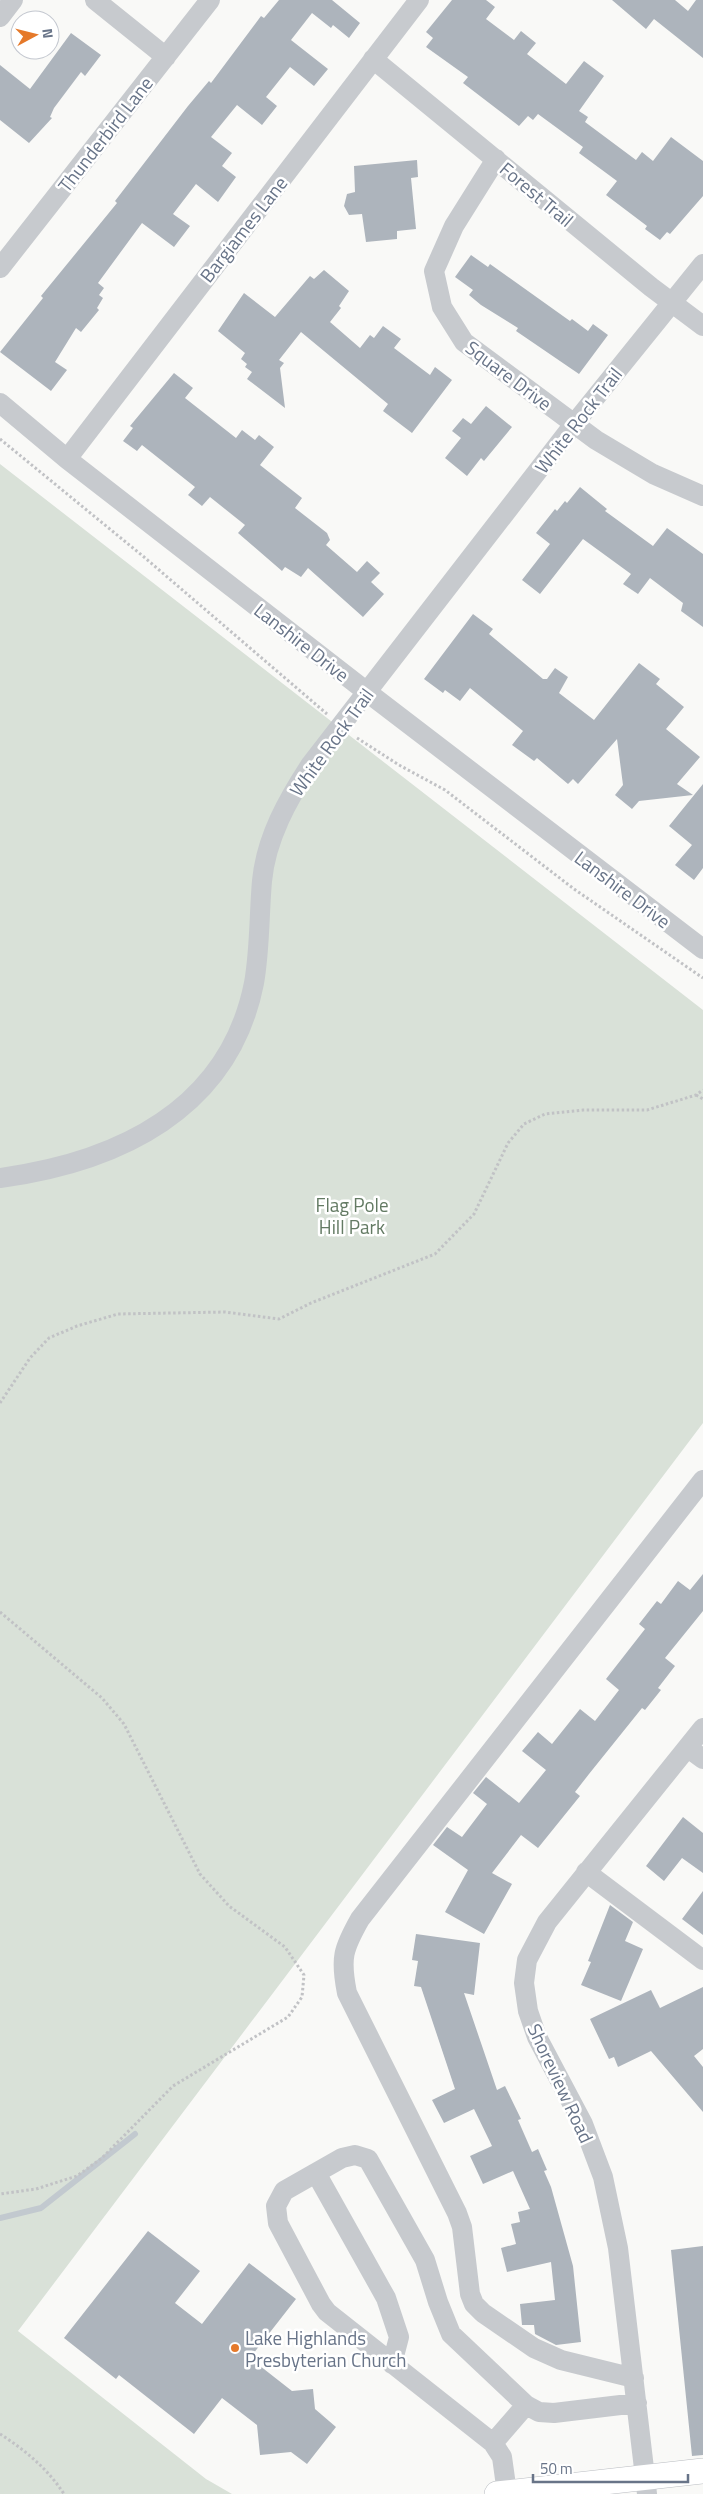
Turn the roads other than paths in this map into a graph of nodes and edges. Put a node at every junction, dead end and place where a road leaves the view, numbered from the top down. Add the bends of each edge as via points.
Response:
1 (13, 0) edge
2 (95, 0) edge
3 (210, 0) edge
4 (419, 0) edge
5 (0, 16) edge
6 (166, 57) junction
7 (373, 59) junction
8 (496, 159) junction
9 (703, 264) edge
10 (0, 268) edge
11 (671, 303) junction
12 (703, 326) edge
13 (0, 403) edge
14 (574, 424) junction
15 (66, 459) junction
16 (703, 496) edge
17 (367, 692) junction
18 (703, 950) edge
19 (0, 1178) edge
20 (703, 1480) edge
21 (703, 1728) edge
22 (695, 1753) edge
23 (586, 1872) junction
24 (703, 1960) edge
25 (316, 2173) junction
26 (392, 2364) junction
27 (634, 2378) junction
28 (637, 2403) junction
29 (526, 2405) junction
30 (493, 2443) junction
31 (703, 2471) edge
32 (646, 2485) edge
33 (502, 2493) edge

1 - 5 street
2 - 6 street
3 - 6 street, Thunderbird Lane
4 - 7 street, Bargiames Lane
6 - 10 street, Thunderbird Lane
7 - 8 street, Forest Trail
7 - 15 street, Bargiames Lane
8 - 11 street, Forest Trail
8 - 14 street, Square Drive via 454,226 434,271 442,307 464,342
9 - 11 street, White Rock Trail
11 - 12 street, Forest Trail
11 - 14 street, White Rock Trail
13 - 15 street, Lanshire Drive
14 - 16 street via 653,474
14 - 17 street, White Rock Trail
15 - 17 street, Lanshire Drive
17 - 18 street, Lanshire Drive
17 - 19 street, White Rock Trail via 296,786 282,812 262,879 254,982 244,1020 228,1054 210,1081 165,1120 113,1148 56,1168
20 - 27 street via 360,1919 347,1943 342,1966 347,1993 457,2213 474,2304 534,2348 561,2360
21 - 22 street, Shoreview Road
22 - 23 street, Shoreview Road
23 - 24 street
23 - 27 street, Shoreview Road via 537,1937 527,1960 524,1983 528,2011 537,2037 584,2124 603,2177 618,2248
25 - 26 street via 386,2298 399,2337
25 - 26 street via 284,2191 276,2206 278,2223 327,2312
25 - 29 street via 349,2156 368,2159 425,2260 452,2334
26 - 30 street
27 - 28 street, Shoreview Road
28 - 29 street via 554,2413 539,2412
28 - 32 street, Shoreview Road
29 - 30 street
30 - 33 street via 502,2457
31 - 32 main road
32 - 33 main road

